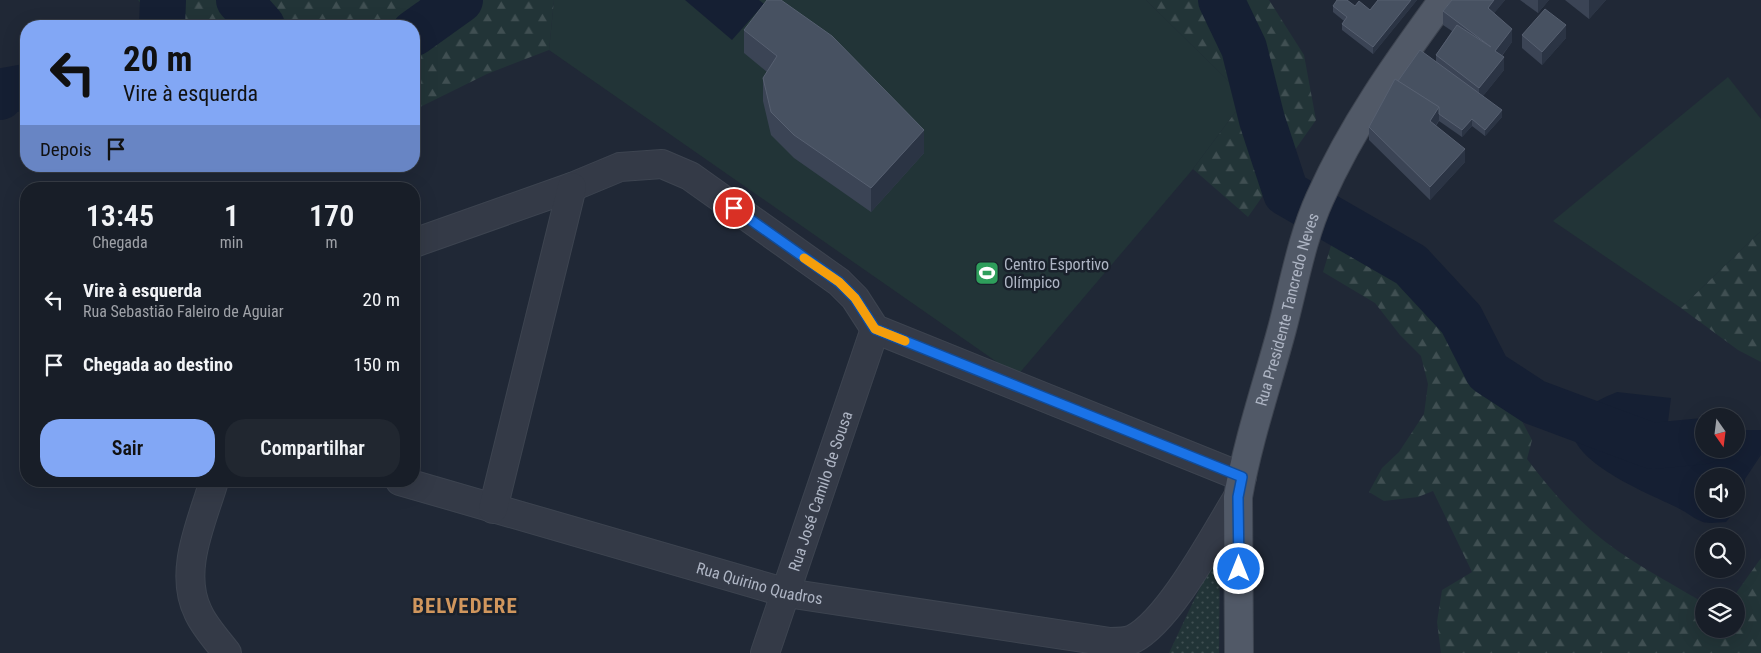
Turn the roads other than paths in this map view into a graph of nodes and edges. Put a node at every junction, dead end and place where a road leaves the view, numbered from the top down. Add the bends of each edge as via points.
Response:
1 (1443, 0) edge
2 (572, 187) junction
3 (420, 241) edge
4 (875, 329) junction
5 (212, 487) edge
6 (418, 487) edge
7 (1240, 487) junction
8 (493, 509) junction
9 (787, 593) junction
10 (227, 653) edge
11 (765, 653) edge
12 (1239, 653) edge

1 - 7 main road, Rua Presidente Tancredo Neves via 1386,78 1318,201
2 - 3 street
2 - 4 street via 620,167 644,164 662,164 690,176 839,282 855,298
2 - 8 street
4 - 7 street
4 - 9 street, Rua José Camilo de Sousa
5 - 10 street via 190,566 190,589 198,613
6 - 8 street, Rua Quirino Quadros
7 - 9 street, Rua Quirino Quadros via 1164,612 1145,632 1131,640 1110,642
7 - 12 main road, Rua Presidente Tancredo Neves
8 - 9 street, Rua Quirino Quadros
9 - 11 street, Rua José Camilo de Sousa

